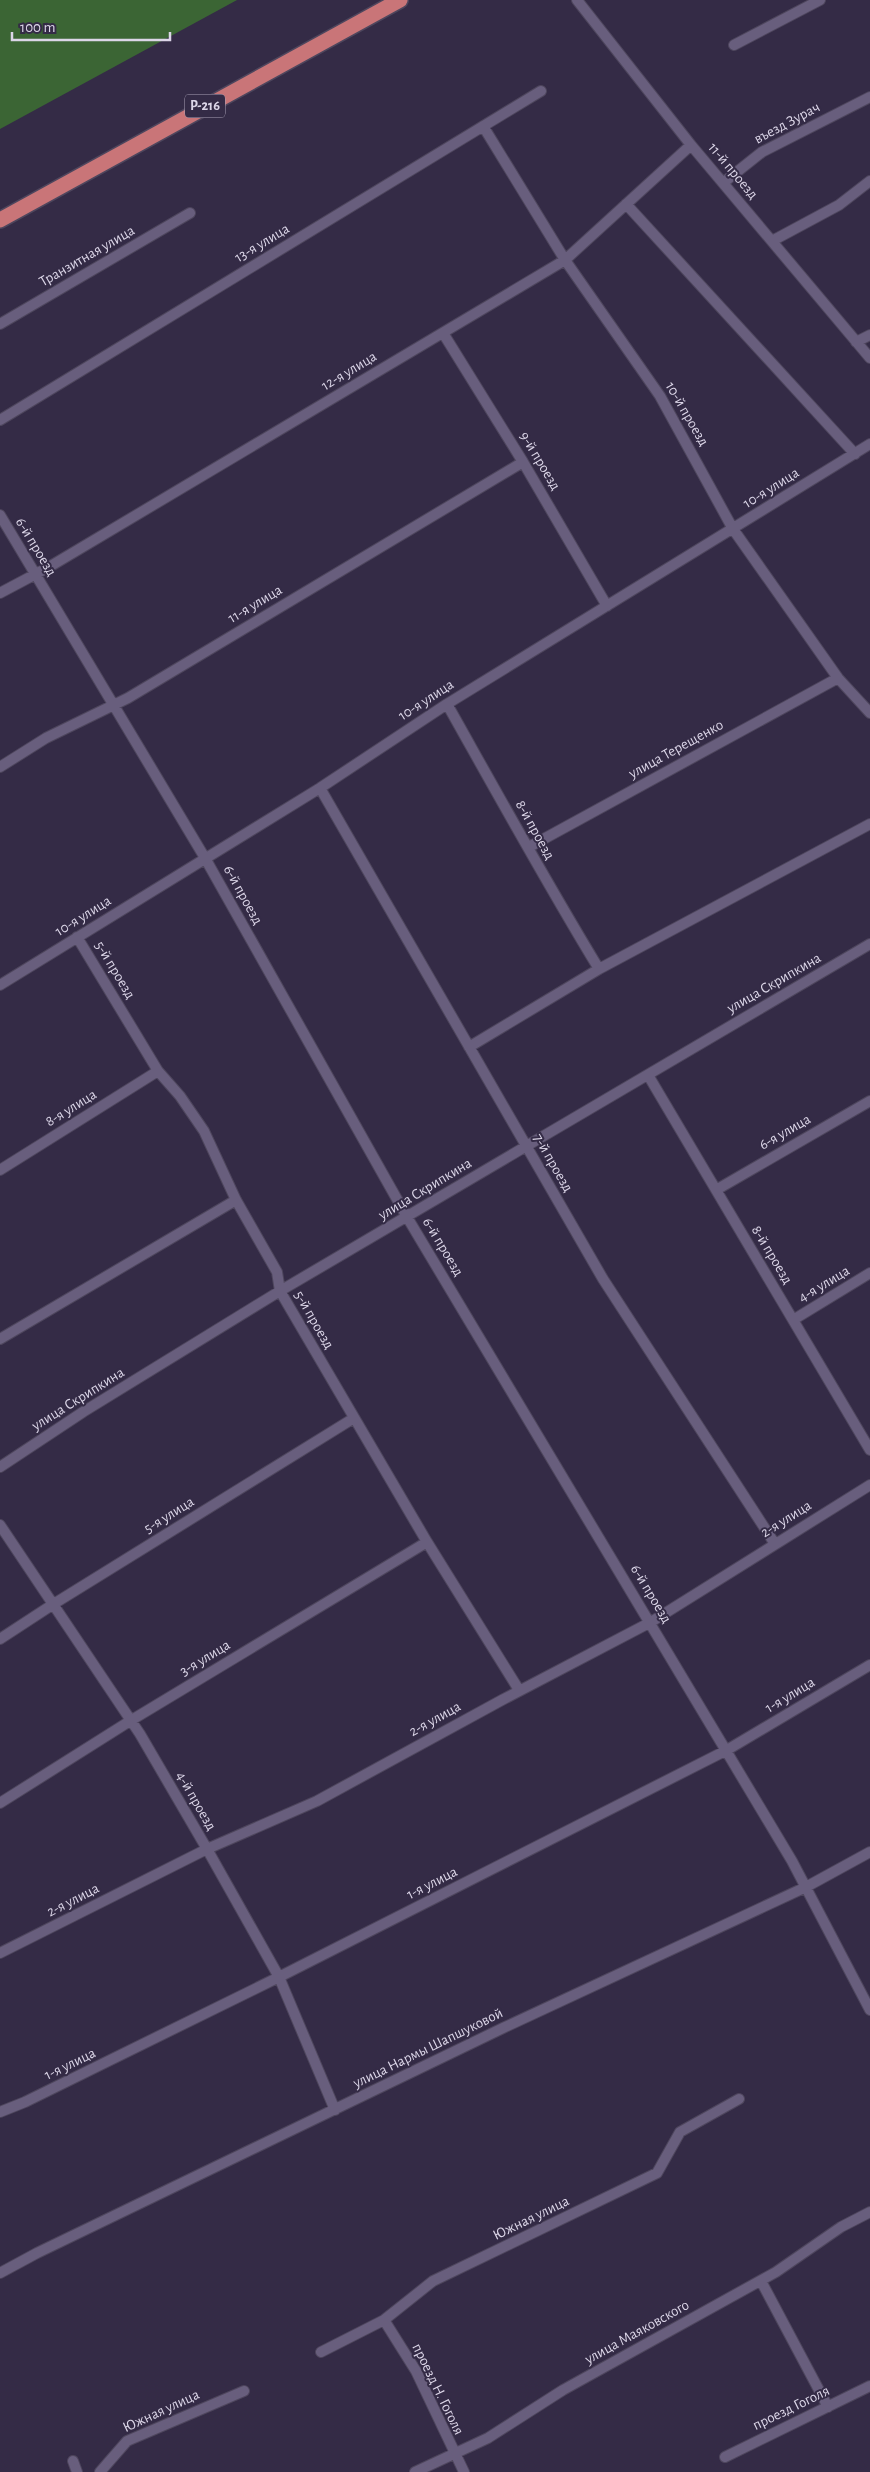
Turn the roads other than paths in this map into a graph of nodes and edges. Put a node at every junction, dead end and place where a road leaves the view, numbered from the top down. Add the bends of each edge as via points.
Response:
1 (400, 0) edge
2 (577, 0) edge
3 (820, 0) edge
4 (734, 45) dead end
5 (540, 91) dead end
6 (870, 97) edge
7 (483, 126) junction
8 (691, 145) junction
9 (870, 181) edge
10 (723, 183) junction
11 (626, 204) junction
12 (190, 213) dead end
13 (0, 220) edge
14 (772, 242) junction
15 (565, 260) junction
16 (0, 324) edge
17 (443, 333) junction
18 (870, 335) edge
19 (856, 342) junction
20 (870, 358) edge
21 (0, 420) edge
22 (870, 444) edge
23 (855, 454) junction
24 (523, 462) junction
25 (0, 515) edge
26 (733, 529) junction
27 (35, 574) junction
28 (0, 593) edge
29 (607, 606) junction
30 (838, 678) junction
31 (446, 704) junction
32 (113, 705) junction
33 (870, 712) edge
34 (0, 767) edge
35 (320, 788) junction
36 (870, 824) edge
37 (529, 847) junction
38 (205, 858) junction
39 (78, 937) junction
40 (870, 944) edge
41 (599, 969) junction
42 (0, 984) edge
43 (469, 1047) junction
44 (158, 1071) junction
45 (648, 1075) junction
46 (870, 1100) edge
47 (526, 1146) junction
48 (0, 1170) edge
49 (716, 1190) junction
50 (236, 1200) junction
51 (407, 1217) junction
52 (870, 1273) edge
53 (280, 1291) junction
54 (793, 1320) junction
55 (0, 1339) edge
56 (354, 1418) junction
57 (870, 1450) edge
58 (0, 1467) edge
59 (870, 1485) edge
60 (0, 1525) edge
61 (427, 1542) junction
62 (775, 1544) junction
63 (52, 1605) junction
64 (651, 1622) junction
65 (0, 1639) edge
66 (870, 1665) edge
67 (519, 1690) junction
68 (130, 1721) junction
69 (727, 1750) junction
70 (0, 1803) edge
71 (207, 1849) junction
72 (870, 1852) edge
73 (806, 1887) junction
74 (0, 1953) edge
75 (279, 1977) junction
76 (870, 2010) edge
77 (739, 2099) dead end
78 (335, 2110) junction
79 (0, 2112) edge
80 (870, 2212) edge
81 (0, 2273) edge
82 (761, 2281) junction
83 (384, 2320) junction
84 (322, 2352) dead end
85 (870, 2386) edge
86 (244, 2391) dead end
87 (828, 2407) junction
88 (453, 2452) junction
89 (725, 2457) dead end
90 (74, 2461) dead end
91 (77, 2472) edge
92 (100, 2472) edge
93 (415, 2472) edge
94 (464, 2472) edge

1 - 13 highway, Р-216
2 - 8 street, 11-й проезд
3 - 4 street
5 - 7 street, 13-я улица
6 - 10 street, въезд Зурач via 762,152
7 - 15 street, 10-й проезд
7 - 21 street, 13-я улица
8 - 10 street, 11-й проезд
8 - 11 street, 12-я улица
9 - 14 street via 839,205
10 - 14 street, 11-й проезд
11 - 15 street, 12-я улица
11 - 23 street
12 - 16 street, Транзитная улица
14 - 19 street, 11-й проезд
15 - 17 street, 12-я улица
15 - 26 street, 10-й проезд via 660,396
17 - 24 street, 9-й проезд
17 - 27 street, 12-я улица
18 - 19 street
19 - 20 street, 11-й проезд
22 - 23 street, 10-я улица
23 - 26 street, 10-я улица
24 - 29 street, 9-й проезд
24 - 32 street, 11-я улица
25 - 27 street, 6-й проезд
26 - 29 street, 10-я улица
26 - 30 street, 10-й проезд
27 - 28 street, 12-я улица
27 - 32 street, 6-й проезд
29 - 31 street, 10-я улица
30 - 33 street, 10-й проезд
30 - 37 street, улица Терещенко
31 - 35 street, 10-я улица
31 - 37 street, 8-й проезд
32 - 34 street, 11-я улица via 46,738
32 - 38 street, 6-й проезд
35 - 38 street, 10-я улица
35 - 43 street, 7-й проезд
36 - 41 street
37 - 41 street, 8-й проезд
38 - 39 street, 10-я улица
38 - 51 street, 6-й проезд
39 - 42 street, 10-я улица
39 - 44 street, 5-й проезд
40 - 45 street, улица Скрипкина
41 - 43 street
43 - 47 street, 7-й проезд
44 - 48 street, 8-я улица
44 - 50 street, 5-й проезд via 204,1131
45 - 47 street, улица Скрипкина
45 - 49 street, 8-й проезд
46 - 49 street, 6-я улица
47 - 51 street, улица Скрипкина
47 - 62 street, 7-й проезд via 603,1279
49 - 54 street, 8-й проезд
50 - 53 street, 5-й проезд via 277,1272
50 - 55 street
51 - 53 street, улица Скрипкина
51 - 64 street, 6-й проезд
52 - 54 street, 4-я улица
53 - 56 street, 5-й проезд
53 - 58 street, улица Скрипкина
54 - 57 street, 8-й проезд
56 - 61 street, 5-й проезд
56 - 63 street, 5-я улица
59 - 62 street, 2-я улица
60 - 63 street, 4-й проезд
61 - 67 street, 5-й проезд
61 - 68 street, 3-я улица
62 - 64 street, 2-я улица
63 - 65 street, 5-я улица
63 - 68 street, 4-й проезд
64 - 67 street, 2-я улица
64 - 69 street, 6-й проезд
66 - 69 street, 1-я улица
67 - 71 street, 2-я улица via 316,1801
68 - 70 street, 3-я улица
68 - 71 street, 4-й проезд
69 - 73 street, 6-й проезд
69 - 75 street, 1-я улица
71 - 74 street, 2-я улица
71 - 75 street, 4-й проезд
72 - 73 street, улица Нармы Шапшуковой
73 - 76 street, 6-й проезд
73 - 78 street, улица Нармы Шапшуковой
75 - 78 street, 4-й проезд
75 - 79 street, 1-я улица
77 - 83 street, Южная улица via 680,2132 657,2173 433,2281
78 - 81 street, улица Нармы Шапшуковой
80 - 82 street, улица Маяковского via 841,2227
82 - 87 street
82 - 88 street, улица Маяковского via 563,2390 488,2438
83 - 84 street, Южная улица
83 - 88 street, проезд Н. Гоголя via 416,2371
85 - 87 street, проезд Гоголя
86 - 92 street, Южная улица via 127,2441
87 - 89 street, проезд Гоголя
88 - 93 street, улица Маяковского
88 - 94 street, проезд Н. Гоголя
90 - 91 street

